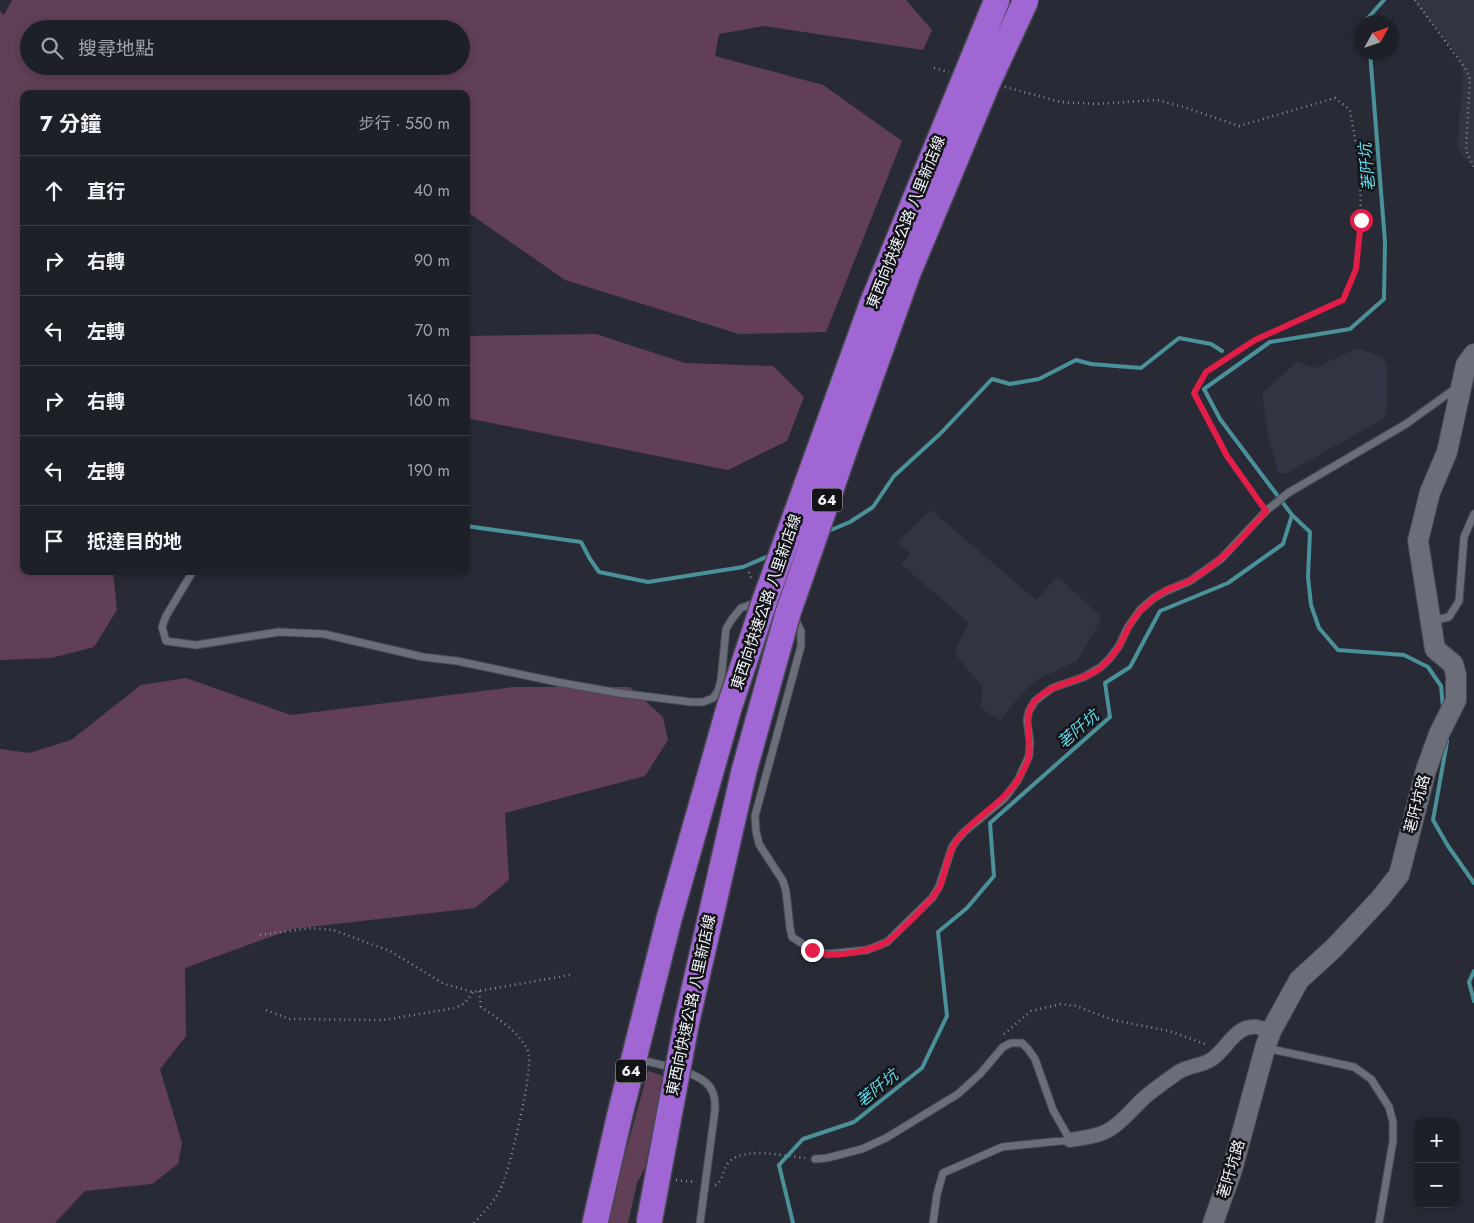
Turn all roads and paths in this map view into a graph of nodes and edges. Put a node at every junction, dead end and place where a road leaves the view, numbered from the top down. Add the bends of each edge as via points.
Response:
1 (997, 0) edge
2 (1026, 0) edge
3 (1416, 0) edge
4 (934, 68) dead end
5 (952, 73) dead end
6 (998, 85) dead end
7 (1474, 167) edge
8 (1474, 354) edge
9 (1461, 385) junction
10 (1268, 509) junction
11 (1474, 514) edge
12 (191, 575) edge
13 (770, 602) dead end
14 (784, 607) dead end
15 (1432, 621) junction
16 (260, 935) dead end
17 (570, 975) dead end
18 (479, 991) junction
19 (474, 992) junction
20 (266, 1010) dead end
21 (1268, 1039) junction
22 (1222, 1050) junction
23 (634, 1058) junction
24 (994, 1059) junction
25 (1070, 1140) junction
26 (815, 1159) joint
27 (713, 1185) dead end
28 (474, 1223) edge
29 (595, 1223) edge
30 (649, 1223) edge
31 (700, 1223) edge
32 (933, 1223) edge
33 (1213, 1223) edge
34 (1379, 1223) edge

1 - 23 highway, 東西向快速公路 八里新店線 / 64, bridge via 872,304 765,600 729,708 669,919
2 - 30 highway, 東西向快速公路 八里新店線 / 64, bridge via 908,273 788,614 744,771 689,1010
3 - 7 path via 1468,71 1466,150
4 - 5 path
6 - 10 path via 1062,102 1096,104 1157,100 1239,126 1335,98 1350,110 1360,168 1361,220 1356,269 1343,300 1255,340 1206,372 1194,393 1227,456
8 - 9 street, 荖阡坑路 via 1466,365
9 - 10 lane via 1406,424 1288,493
9 - 15 street, 荖阡坑路 via 1447,452 1430,492 1418,541
10 - 14 lane via 1221,559 1140,610 1119,646 1101,667 1084,678 1052,688 1035,701 1027,720 1029,756 1018,780 1004,799 957,840 932,898 887,942 867,950 827,954 812,950 792,937 783,881 757,838 756,816 801,646 801,631 796,619
11 - 15 lane via 1464,537 1459,601 1449,617
12 - 13 lane via 166,616 162,627 166,641 196,645 279,632 324,634 423,657 557,682 691,702 704,702 718,691 722,680 726,629 732,619 741,608
15 - 21 street, 荖阡坑路 via 1435,649 1453,664 1456,700 1426,770 1399,875 1334,948 1299,980
16 - 19 path via 311,928 333,930 390,951 444,984
17 - 18 path
18 - 19 path
18 - 28 path via 481,1007 516,1032 529,1052 529,1068 513,1150 501,1189
19 - 20 path via 465,1003 455,1008 383,1020 290,1019
21 - 22 street via 1256,1027 1246,1027
21 - 33 street, 荖阡坑路 via 1232,1170
21 - 34 lane via 1354,1067 1372,1079 1393,1122
22 - 24 path via 1169,1031 1113,1020 1061,1004 1031,1011 1002,1036
22 - 25 street via 1208,1062 1188,1066 1178,1072 1108,1131
23 - 29 highway, 東西向快速公路 八里新店線 / 64
23 - 31 lane via 702,1079 715,1099
24 - 25 lane via 1003,1047 1011,1043 1022,1043 1028,1049 1035,1059 1053,1110
24 - 26 lane via 958,1094 886,1138 862,1149
25 - 32 lane via 1002,1147 943,1173
26 - 27 path via 756,1153 740,1155 731,1160 720,1181

